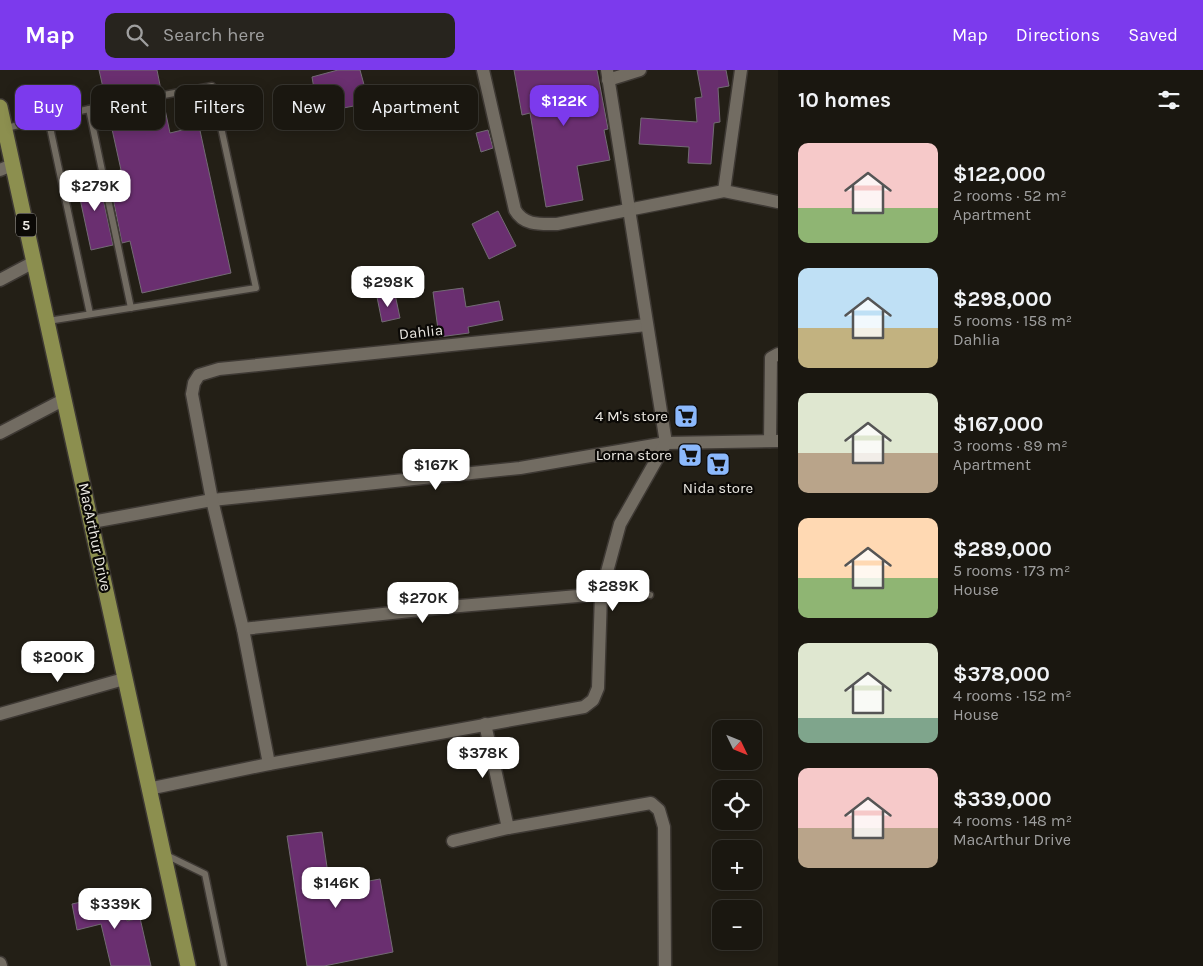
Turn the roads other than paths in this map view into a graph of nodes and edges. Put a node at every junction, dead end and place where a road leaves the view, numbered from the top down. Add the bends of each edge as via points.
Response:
1 (483, 70) edge
2 (640, 70) edge
3 (741, 70) edge
4 (608, 75) edge
5 (0, 107) edge
6 (89, 109) junction
7 (81, 111) edge
8 (15, 126) edge
9 (4, 128) junction
10 (51, 130) edge
11 (6, 167) edge
12 (724, 191) junction
13 (778, 202) edge
14 (628, 210) junction
15 (34, 262) junction
16 (0, 280) edge
17 (130, 308) junction
18 (90, 314) junction
19 (47, 321) junction
20 (647, 325) junction
21 (778, 354) edge
22 (66, 399) junction
23 (0, 433) edge
24 (774, 441) edge
25 (666, 443) junction
26 (212, 500) junction
27 (92, 522) junction
28 (600, 594) junction
29 (650, 596) dead end
30 (243, 630) junction
31 (124, 679) junction
32 (0, 714) edge
33 (485, 724) junction
34 (269, 764) junction
35 (148, 790) junction
36 (508, 828) junction
37 (453, 841) dead end
38 (163, 853) junction
39 (188, 966) edge
40 (224, 966) edge
41 (666, 966) edge

1 - 14 street via 519,217 539,224 557,224
2 - 4 street
3 - 12 street
4 - 14 street
5 - 9 main road, MacArthur Drive / 5
6 - 7 lane
6 - 17 lane
6 - 17 lane via 212,86 256,288
8 - 9 lane
9 - 11 main road, MacArthur Drive / 5
10 - 18 lane
11 - 15 main road, MacArthur Drive / 5
12 - 13 street
12 - 14 street
14 - 20 street
15 - 16 street
15 - 19 main road, MacArthur Drive / 5
17 - 18 lane
18 - 19 lane
19 - 22 main road, MacArthur Drive / 5
20 - 25 street
20 - 26 street, Dahlia via 219,369 199,376 192,394
21 - 24 street via 771,358
22 - 23 street
22 - 27 main road, MacArthur Drive / 5
24 - 25 street
25 - 26 street via 520,468
25 - 28 street via 620,524
26 - 27 street
26 - 30 street
27 - 31 main road, MacArthur Drive / 5
28 - 29 lane via 625,591
28 - 30 street
28 - 33 street via 598,688 593,700 584,708
30 - 34 street
31 - 32 street
31 - 35 main road, MacArthur Drive / 5
33 - 34 street
33 - 36 street
34 - 35 street
35 - 38 main road, MacArthur Drive / 5
36 - 37 street
36 - 41 street via 651,803 660,810 664,827
38 - 39 main road, MacArthur Drive / 5
38 - 40 lane via 205,874

